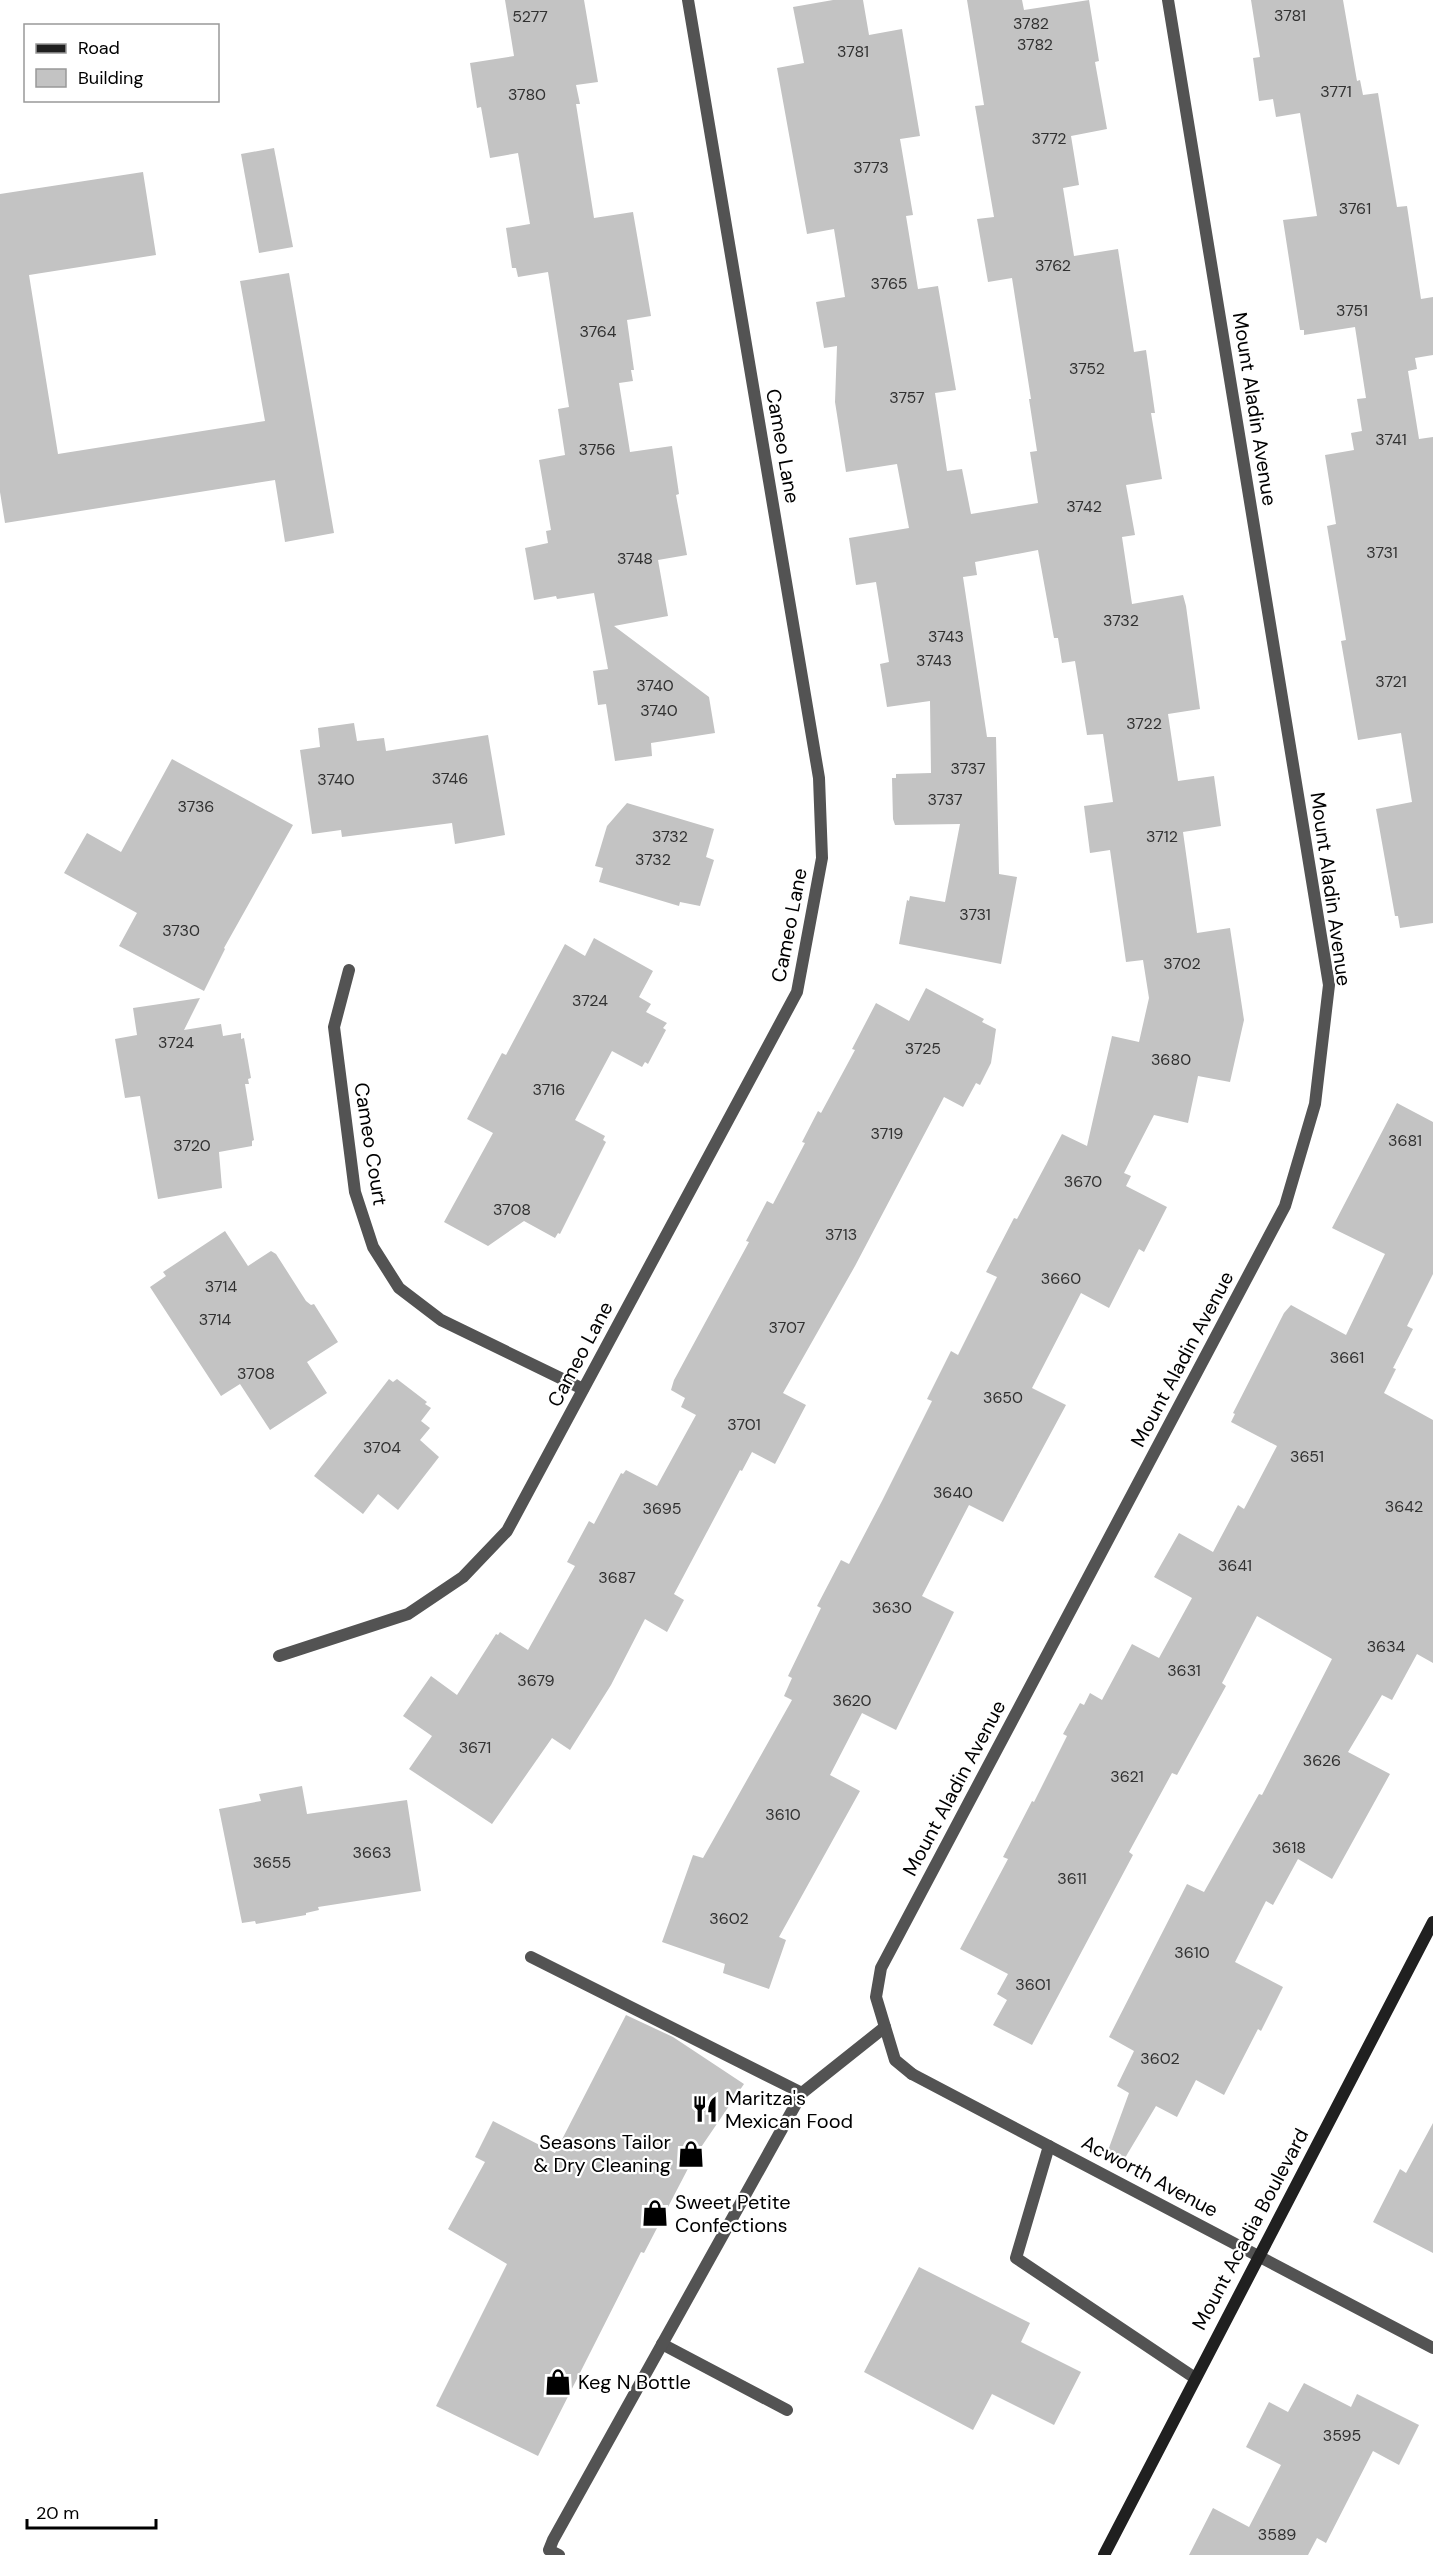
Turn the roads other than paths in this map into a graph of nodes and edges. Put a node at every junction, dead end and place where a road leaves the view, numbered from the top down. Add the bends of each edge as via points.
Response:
1 (688, 0) edge
2 (1168, 0) edge
3 (349, 970) dead end
4 (583, 1389) junction
5 (279, 1656) dead end
6 (1433, 1922) edge
7 (531, 1957) dead end
8 (885, 2027) junction
9 (912, 2074) joint
10 (802, 2093) junction
11 (1049, 2146) junction
12 (1259, 2255) junction
13 (662, 2344) junction
14 (1433, 2348) edge
15 (1195, 2378) junction
16 (787, 2410) dead end
17 (559, 2555) edge
18 (1104, 2555) edge

1 - 4 street, Cameo Lane via 819,778 822,858 797,992
2 - 8 street, Mount Aladin Avenue via 1329,986 1315,1104 1285,1206 881,1968 876,1997
3 - 4 street, Cameo Court via 334,1027 355,1192 373,1247 399,1288 441,1320
4 - 5 street, Cameo Lane via 507,1531 463,1577 408,1614
6 - 12 main road, Mount Acadia Boulevard
7 - 10 street
8 - 9 street, Mount Aladin Avenue via 895,2060
8 - 10 street
9 - 11 street, Acworth Avenue
10 - 13 street
11 - 12 street, Acworth Avenue
11 - 15 street via 1016,2258
12 - 14 street, Acworth Avenue
12 - 15 main road, Mount Acadia Boulevard
13 - 16 street
13 - 17 street via 553,2540 549,2550
15 - 18 main road, Mount Acadia Boulevard

